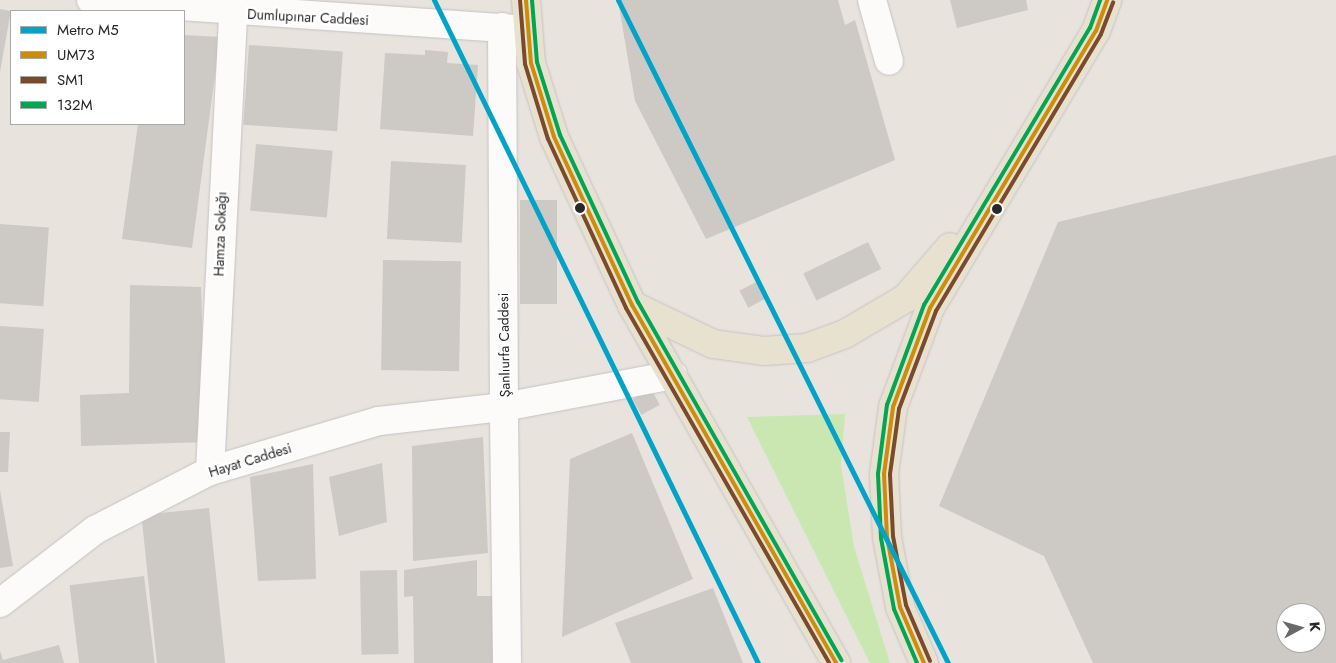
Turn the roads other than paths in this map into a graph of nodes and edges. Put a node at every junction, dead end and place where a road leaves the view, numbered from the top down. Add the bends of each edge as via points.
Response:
1 (91, 0) edge
2 (526, 0) edge
3 (872, 0) edge
4 (1107, 0) edge
5 (228, 6) edge
6 (514, 29) junction
7 (889, 61) dead end
8 (990, 201) junction
9 (632, 305) junction
10 (673, 375) junction
11 (504, 407) junction
12 (210, 471) junction
13 (0, 603) edge
14 (507, 663) edge
15 (836, 663) edge
16 (924, 663) edge

1 - 5 street, Dumlupınar Caddesi
2 - 6 main road
3 - 7 street
4 - 8 main road via 1096,31
5 - 6 street, Dumlupınar Caddesi
5 - 12 street, Hamza Sokağı
6 - 9 main road via 554,137
6 - 11 street, Şanlıurfa Caddesi
8 - 9 main road via 906,298 844,334 807,348 764,351 713,344
8 - 16 main road via 930,308 893,407 884,474 888,537 900,607
9 - 10 main road
10 - 11 street, Hayat Caddesi
10 - 15 main road
11 - 12 street, Hayat Caddesi via 379,421
11 - 14 street, Şanlıurfa Caddesi
12 - 13 street, Hayat Caddesi via 95,530

